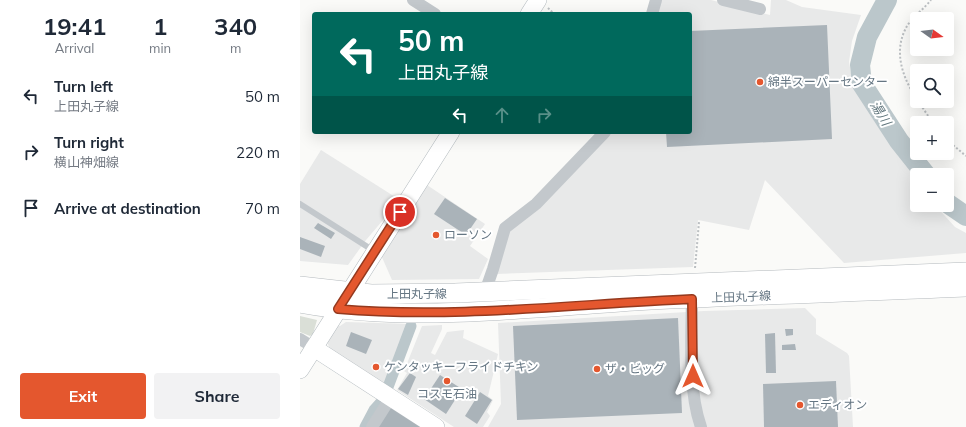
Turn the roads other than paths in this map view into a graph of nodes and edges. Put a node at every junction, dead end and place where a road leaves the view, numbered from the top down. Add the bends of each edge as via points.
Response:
1 (413, 0) edge
2 (538, 0) edge
3 (656, 0) edge
4 (723, 0) edge
5 (760, 9) dead end
6 (432, 12) edge
7 (530, 12) edge
8 (653, 12) edge
9 (450, 134) edge
10 (603, 134) edge
11 (300, 204) edge
12 (374, 251) junction
13 (966, 272) edge
14 (300, 286) edge
15 (966, 288) edge
16 (692, 291) junction
17 (348, 292) junction
18 (485, 292) junction
19 (300, 303) edge
20 (338, 309) junction
21 (307, 344) edge
22 (300, 370) edge
23 (391, 397) junction
24 (372, 427) edge
25 (436, 427) edge
26 (701, 427) edge

1 - 6 street
2 - 7 street
3 - 8 street
4 - 5 street
9 - 12 street
10 - 18 street via 536,204 505,228
11 - 12 lane
12 - 17 street
13 - 16 main road, 上田丸子線
14 - 17 main road, 上田丸子線
15 - 16 main road, 上田丸子線
16 - 18 main road, 上田丸子線
16 - 20 main road, 上田丸子線 via 458,312
16 - 26 street via 693,376 696,411
17 - 18 main road, 上田丸子線
17 - 20 street
19 - 20 main road, 上田丸子線
20 - 21 street
21 - 22 street
21 - 23 street
23 - 24 street
23 - 25 street

